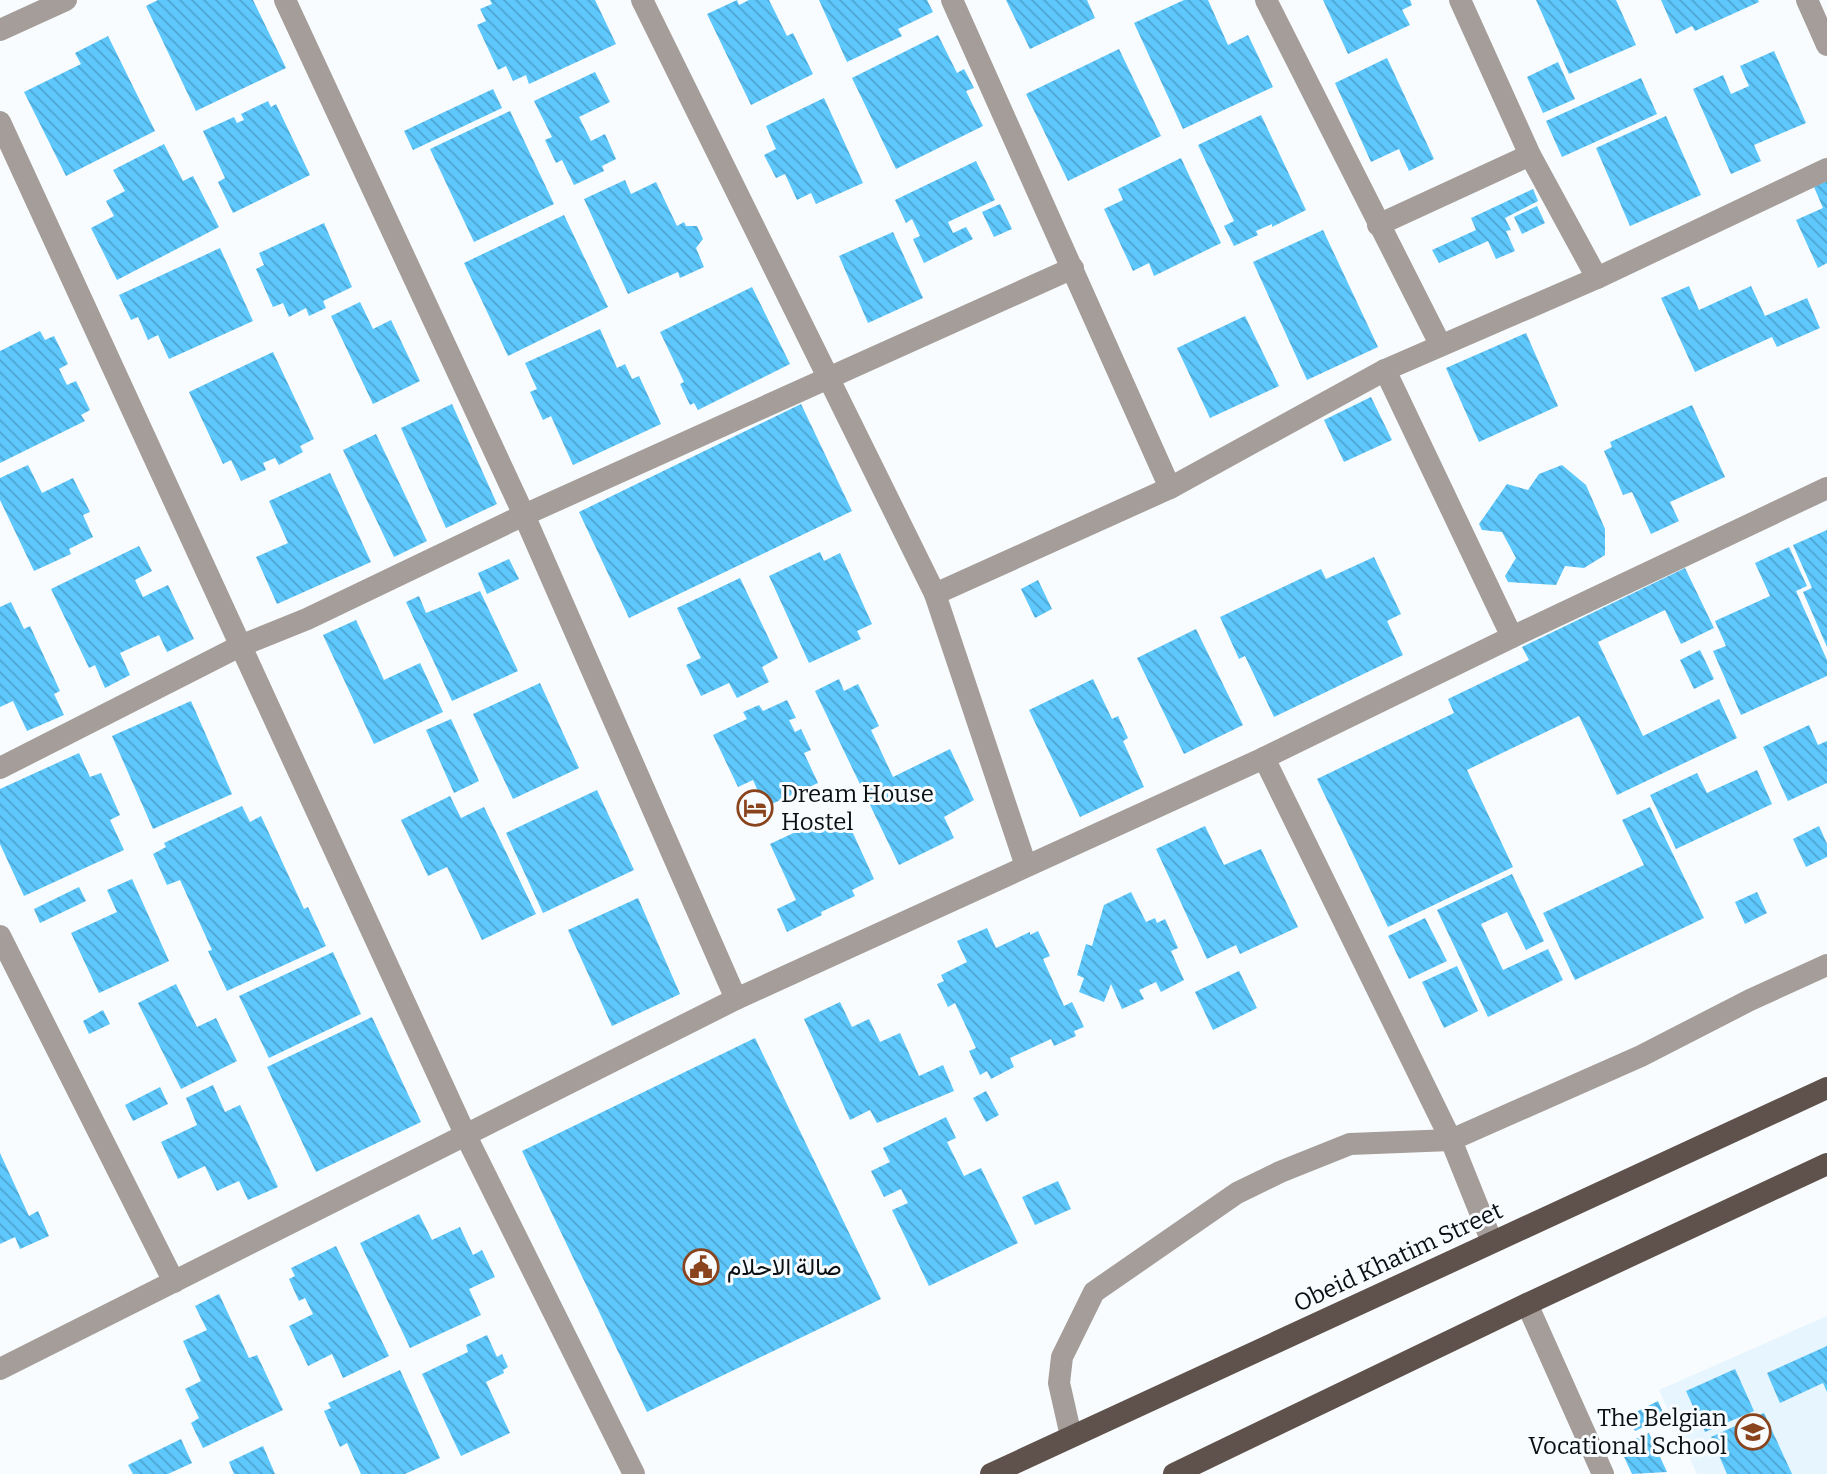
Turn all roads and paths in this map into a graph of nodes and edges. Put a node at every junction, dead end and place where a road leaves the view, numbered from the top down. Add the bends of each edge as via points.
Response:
1 (66, 0) edge
2 (285, 0) edge
3 (642, 0) edge
4 (952, 0) edge
5 (1266, 0) edge
6 (1460, 0) edge
7 (1807, 0) edge
8 (0, 30) edge
9 (1827, 45) edge
10 (0, 122) edge
11 (1530, 155) junction
12 (1827, 169) edge
13 (1378, 225) junction
14 (1073, 268) junction
15 (1597, 278) junction
16 (1440, 344) junction
17 (1385, 370) junction
18 (830, 377) junction
19 (1170, 488) junction
20 (1827, 488) edge
21 (524, 515) junction
22 (935, 594) junction
23 (1512, 637) junction
24 (240, 646) junction
25 (1264, 758) junction
26 (0, 768) edge
27 (1026, 866) junction
28 (0, 936) edge
29 (1827, 965) edge
30 (736, 999) junction
31 (1827, 1088) edge
32 (466, 1136) junction
33 (1451, 1140) junction
34 (1827, 1164) edge
35 (1492, 1242) junction
36 (174, 1282) junction
37 (1527, 1304) junction
38 (0, 1369) edge
39 (1071, 1436) junction
40 (634, 1474) edge
41 (991, 1474) edge
42 (1174, 1474) edge
43 (1603, 1474) edge

1 - 8 street
2 - 21 street
3 - 18 street
4 - 14 street
5 - 13 street
6 - 11 street
7 - 9 street
10 - 24 street
11 - 13 street
11 - 15 street
12 - 15 street
13 - 16 street
14 - 18 street
14 - 19 street
15 - 16 street
16 - 17 street
17 - 19 street
17 - 23 street
18 - 21 street
18 - 22 street
19 - 22 street
20 - 23 street
21 - 24 street
21 - 30 street
22 - 27 street
23 - 25 street
24 - 26 street
24 - 32 street
25 - 27 street
25 - 33 street
27 - 30 street
28 - 36 street
29 - 33 street via 1641,1056
30 - 32 street
31 - 35 main road, Obeid Khatim Street
32 - 36 street
32 - 40 street
33 - 35 street
33 - 39 street via 1350,1144 1280,1172 1237,1193 1101,1285 1062,1357 1059,1383
34 - 37 main road
35 - 39 main road, Obeid Khatim Street
36 - 38 street
37 - 42 main road
37 - 43 street
39 - 41 main road, Obeid Khatim Street

